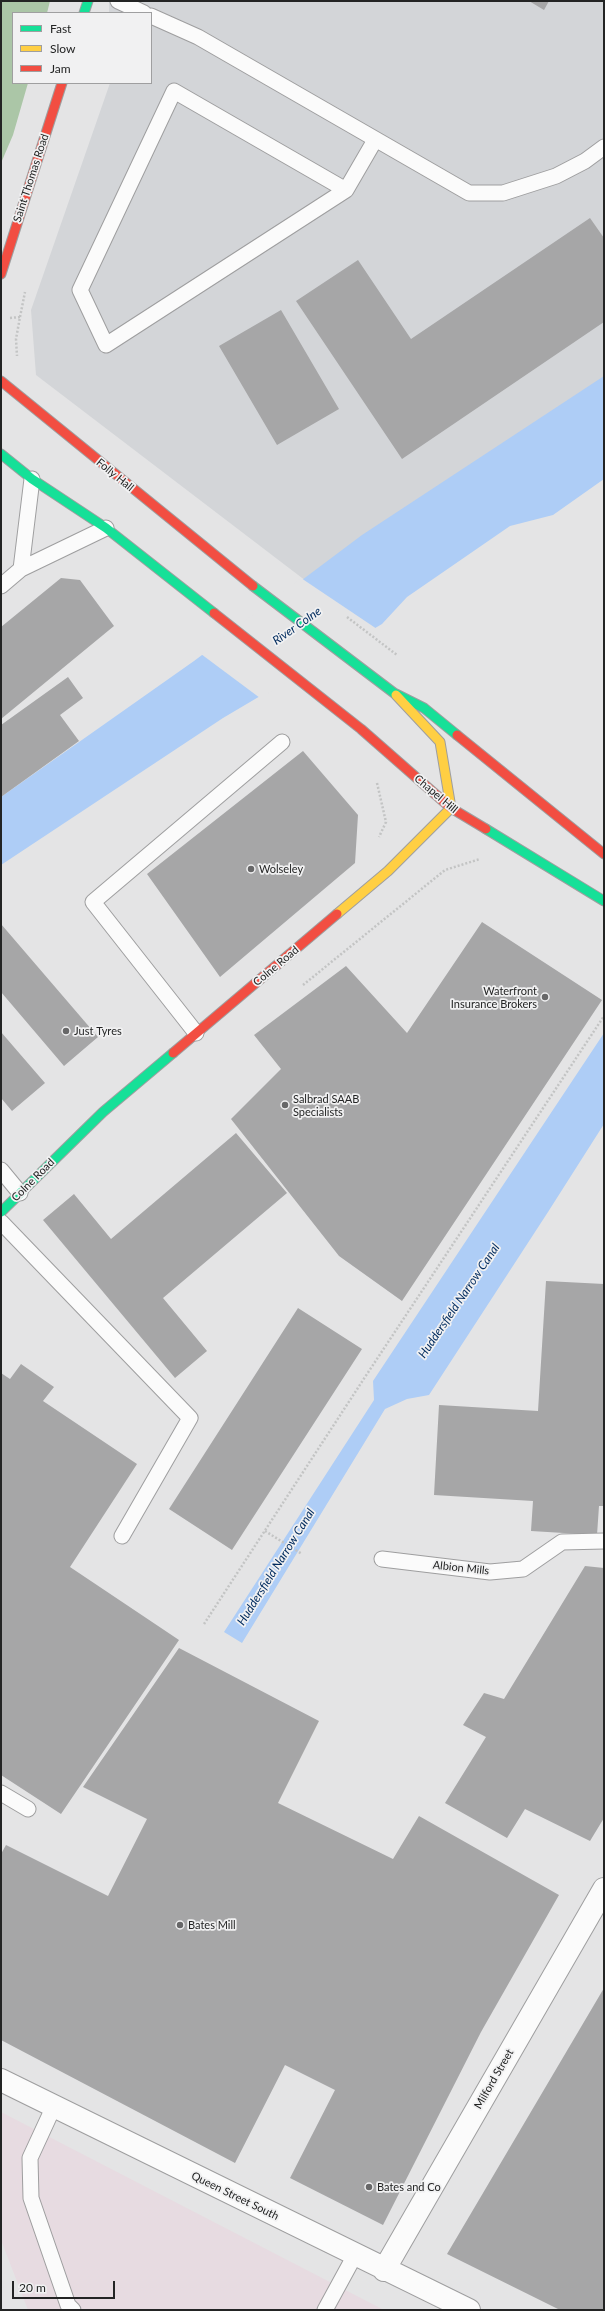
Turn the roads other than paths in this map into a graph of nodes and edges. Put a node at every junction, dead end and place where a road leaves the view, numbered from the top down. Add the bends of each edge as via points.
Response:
1 (88, 1) edge
2 (118, 1) edge
3 (84, 12) edge
4 (142, 12) edge
5 (152, 16) edge
6 (62, 84) edge
7 (375, 140) junction
8 (604, 147) edge
9 (346, 190) junction
10 (1, 271) edge
11 (1, 381) edge
12 (1, 454) edge
13 (32, 479) junction
14 (106, 528) junction
15 (21, 569) junction
16 (1, 586) edge
17 (394, 693) junction
18 (282, 742) dead end
19 (451, 808) junction
20 (604, 854) edge
21 (604, 901) edge
22 (196, 1033) junction
23 (1, 1170) edge
24 (20, 1193) junction
25 (1, 1212) edge
26 (1, 1222) edge
27 (122, 1536) dead end
28 (604, 1541) edge
29 (382, 1559) dead end
30 (1, 1792) edge
31 (28, 1809) dead end
32 (604, 1889) edge
33 (3, 2081) edge
34 (54, 2106) junction
35 (354, 2255) junction
36 (384, 2270) junction
37 (73, 2310) edge
38 (325, 2310) edge
39 (469, 2310) edge

1 - 3 main road
2 - 4 lane
5 - 7 lane via 198,37
6 - 10 main road, Saint Thomas Road
7 - 8 lane via 469,193 503,193 556,176 585,161
7 - 9 lane
9 - 9 lane via 160,310 106,345 80,290 174,91
11 - 17 main road, Folly Hall via 229,567
12 - 13 main road
13 - 14 main road
13 - 15 lane
14 - 15 lane
14 - 19 main road, Chapel Hill via 361,729
15 - 16 lane
17 - 19 main road via 440,742
17 - 20 main road via 424,708
18 - 22 lane via 93,902
19 - 21 main road, Chapel Hill
19 - 22 main road, Colne Road via 388,870
22 - 24 main road, Colne Road via 103,1112
23 - 24 lane
24 - 25 main road, Colne Road
26 - 27 lane via 190,1418
28 - 29 lane, Albion Mills via 562,1542 523,1569 490,1572
30 - 31 lane
32 - 36 street, Milford Street
33 - 34 street, Queen Street South
34 - 35 street, Queen Street South
34 - 37 lane via 30,2158 31,2190 33,2206 68,2305
35 - 36 street, Queen Street South
35 - 38 lane
36 - 39 street, Queen Street South

